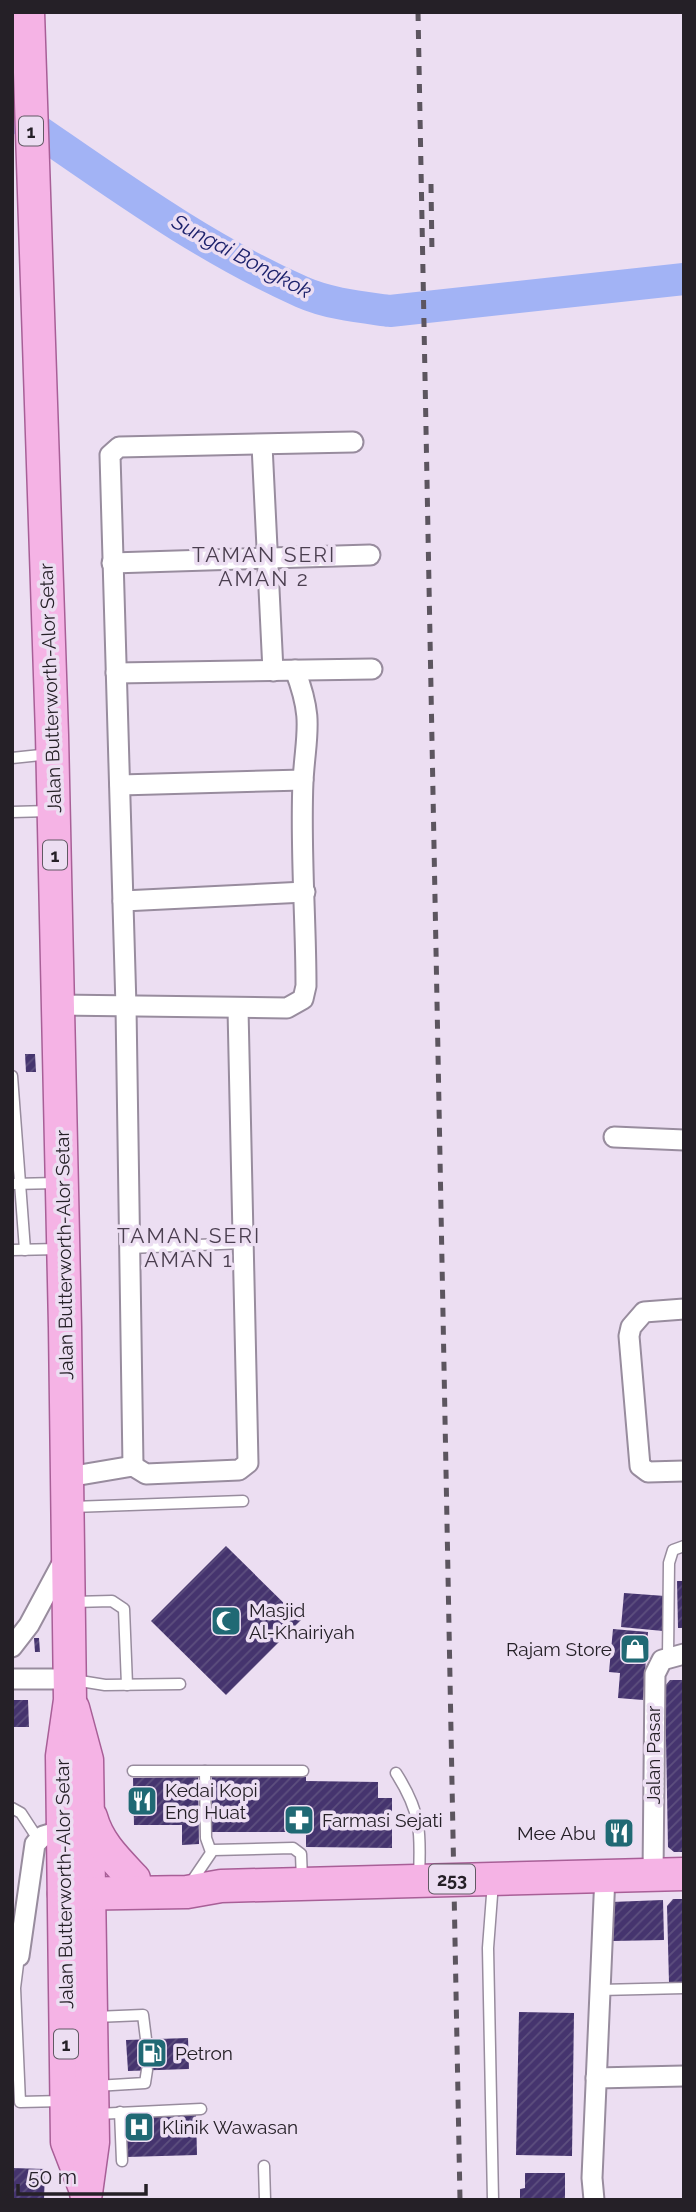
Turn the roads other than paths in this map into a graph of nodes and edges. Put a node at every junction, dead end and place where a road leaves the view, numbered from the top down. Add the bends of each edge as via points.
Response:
1 (28, 12) edge
2 (353, 442) dead end
3 (262, 445) junction
4 (370, 555) dead end
5 (269, 560) junction
6 (112, 563) junction
7 (372, 669) dead end
8 (295, 670) junction
9 (273, 671) junction
10 (116, 673) junction
11 (53, 754) junction
12 (12, 758) edge
13 (303, 780) junction
14 (120, 785) junction
15 (54, 810) junction
16 (12, 812) edge
17 (305, 892) junction
18 (123, 901) junction
19 (58, 1005) junction
20 (126, 1007) junction
21 (237, 1009) junction
22 (12, 1076) edge
23 (614, 1137) dead end
24 (684, 1140) edge
25 (62, 1183) junction
26 (17, 1184) edge
27 (243, 1243) junction
28 (130, 1248) junction
29 (63, 1249) junction
30 (25, 1250) junction
31 (12, 1251) edge
32 (684, 1309) edge
33 (133, 1466) junction
34 (684, 1471) edge
35 (68, 1492) junction
36 (243, 1501) dead end
37 (684, 1546) edge
38 (69, 1549) junction
39 (69, 1602) junction
40 (12, 1647) edge
41 (676, 1656) edge
42 (12, 1679) edge
43 (180, 1684) dead end
44 (127, 1685) junction
45 (70, 1690) junction
46 (133, 1771) dead end
47 (205, 1771) junction
48 (303, 1771) dead end
49 (396, 1773) dead end
50 (88, 1806) junction
51 (12, 1808) edge
52 (50, 1835) junction
53 (211, 1852) junction
54 (684, 1874) edge
55 (605, 1875) junction
56 (653, 1875) junction
57 (493, 1878) junction
58 (418, 1880) junction
59 (206, 1883) junction
60 (302, 1884) junction
61 (131, 1886) junction
62 (77, 1887) junction
63 (90, 1945) junction
64 (15, 1957) edge
65 (684, 1988) edge
66 (600, 1990) junction
67 (91, 2017) junction
68 (146, 2039) dead end
69 (147, 2070) dead end
70 (684, 2077) edge
71 (596, 2078) junction
72 (93, 2104) junction
73 (201, 2109) dead end
74 (122, 2161) dead end
75 (264, 2166) dead end
76 (86, 2195) edge
77 (265, 2200) edge
78 (493, 2200) edge
79 (594, 2200) edge

1 - 11 main road, Jalan Butterworth-Alor Setar / 1
2 - 3 street
3 - 5 street
3 - 6 street via 114,450 109,465
4 - 5 street
5 - 6 street
5 - 9 street
6 - 10 street
7 - 8 street
8 - 9 street
8 - 13 street via 309,719
9 - 10 street
10 - 14 street
11 - 12 lane
11 - 15 main road, Jalan Butterworth-Alor Setar / 1
13 - 14 street
13 - 17 street
14 - 18 street
15 - 16 lane
15 - 19 main road, Jalan Butterworth-Alor Setar / 1
17 - 18 street
17 - 21 street via 303,999 286,1008
18 - 20 street
19 - 20 street
19 - 25 main road, Jalan Butterworth-Alor Setar / 1
20 - 21 street
20 - 28 street
21 - 27 street
22 - 26 lane
23 - 24 street
25 - 26 lane
25 - 29 main road, Jalan Butterworth-Alor Setar / 1
26 - 30 lane
27 - 28 lane
27 - 33 street via 248,1463 239,1470 146,1474
28 - 33 street
29 - 30 lane
29 - 35 main road, Jalan Butterworth-Alor Setar / 1
30 - 31 lane
32 - 34 street via 644,1312 629,1336 640,1466 648,1472
33 - 35 street
35 - 36 lane
35 - 38 main road, Jalan Butterworth-Alor Setar / 1
37 - 41 lane via 673,1550 669,1563
38 - 39 main road, Jalan Butterworth-Alor Setar / 1
38 - 40 street via 29,1625
39 - 44 lane via 112,1601 124,1609
39 - 45 main road, Jalan Butterworth-Alor Setar / 1
41 - 56 street, Jalan Pasar via 657,1666 653,1682
42 - 45 street
43 - 44 lane
44 - 45 lane
45 - 50 main road, Jalan Butterworth-Alor Setar / 1 via 86,1751
45 - 52 main road, Jalan Butterworth-Alor Setar / 1
46 - 47 lane
47 - 48 lane
47 - 53 lane via 206,1838
49 - 58 lane via 421,1831
50 - 61 main road via 101,1840
50 - 62 main road, Jalan Butterworth-Alor Setar / 1
51 - 52 lane
52 - 62 main road, Jalan Butterworth-Alor Setar / 1
52 - 64 street via 33,1850
53 - 59 lane
53 - 60 lane via 296,1849 302,1857
54 - 56 main road, 253
55 - 56 main road, 253
55 - 57 main road, 253
55 - 66 street
57 - 58 main road, 253
57 - 78 lane via 488,1948
58 - 60 main road, 253
59 - 60 main road, 253
59 - 61 main road, 253 via 187,1892
61 - 62 main road, 253
61 - 63 main road via 103,1914
62 - 63 main road, Jalan Butterworth-Alor Setar / 1
62 - 72 main road, Jalan Butterworth-Alor Setar / 1
63 - 67 main road, Jalan Butterworth-Alor Setar / 1
64 - 72 lane via 20,2102
65 - 66 lane
66 - 71 street
67 - 68 lane via 143,2015
67 - 72 main road, Jalan Butterworth-Alor Setar / 1
69 - 72 lane via 145,2083
70 - 71 street
71 - 79 street
72 - 73 lane
72 - 74 lane
72 - 76 main road, Jalan Butterworth-Alor Setar / 1 via 69,2151
75 - 77 lane

